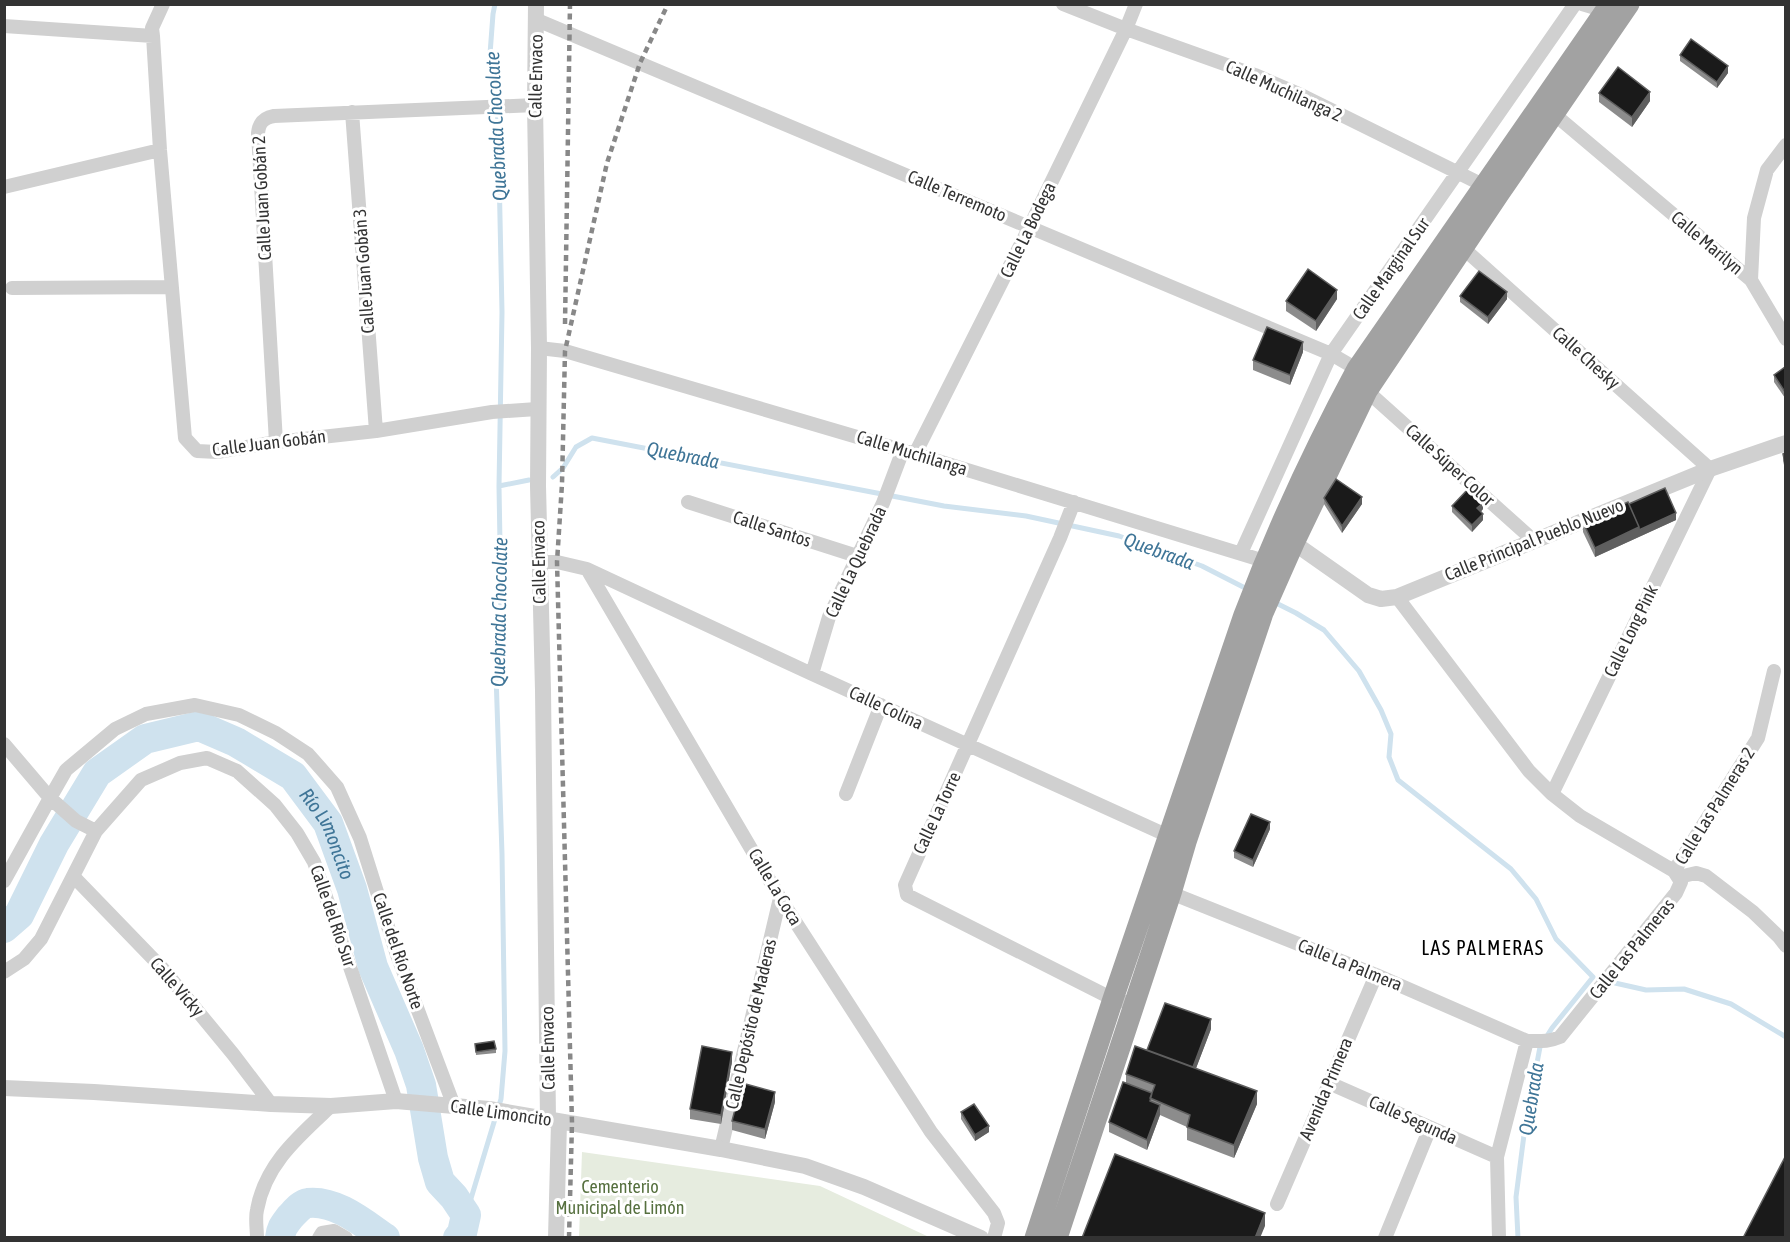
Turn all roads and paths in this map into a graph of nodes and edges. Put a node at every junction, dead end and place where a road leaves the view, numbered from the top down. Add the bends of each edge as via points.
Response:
1 (163, 4) edge
2 (1063, 4) edge
3 (1136, 4) edge
4 (1575, 4) edge
5 (1582, 4) edge
6 (1617, 9) edge
7 (536, 12) edge
8 (4, 26) edge
9 (1126, 29) junction
10 (153, 36) junction
11 (529, 105) junction
12 (352, 112) junction
13 (1554, 114) junction
14 (1785, 145) edge
15 (160, 150) junction
16 (1458, 173) junction
17 (4, 187) edge
18 (1492, 190) junction
19 (1030, 226) junction
20 (1463, 248) junction
21 (1751, 280) junction
22 (172, 287) junction
23 (12, 288) dead end
24 (1785, 339) edge
25 (539, 348) junction
26 (1331, 354) junction
27 (1366, 380) junction
28 (537, 409) junction
29 (376, 430) junction
30 (276, 442) junction
31 (1785, 442) edge
32 (909, 452) junction
33 (1710, 469) junction
34 (688, 502) dead end
35 (1072, 507) junction
36 (1533, 540) junction
37 (1294, 543) junction
38 (1240, 553) junction
39 (857, 556) junction
40 (539, 562) junction
41 (587, 569) junction
42 (1270, 573) junction
43 (1397, 597) junction
44 (1774, 671) dead end
45 (812, 674) junction
46 (881, 705) junction
47 (4, 744) edge
48 (968, 746) junction
49 (846, 794) dead end
50 (1552, 794) junction
51 (55, 802) junction
52 (96, 831) junction
53 (1177, 840) junction
54 (1677, 874) junction
55 (74, 877) junction
56 (4, 881) edge
57 (1171, 893) junction
58 (780, 898) junction
59 (1785, 946) edge
60 (4, 972) edge
61 (1376, 975) junction
62 (1123, 1001) junction
63 (1530, 1041) junction
64 (1329, 1083) junction
65 (4, 1088) edge
66 (403, 1102) junction
67 (271, 1104) junction
68 (448, 1105) junction
69 (331, 1106) junction
70 (554, 1121) junction
71 (1430, 1128) junction
72 (722, 1149) junction
73 (1497, 1157) junction
74 (1277, 1204) dead end
75 (257, 1238) edge
76 (319, 1238) edge
77 (346, 1238) edge
78 (556, 1238) edge
79 (981, 1238) edge
80 (994, 1238) edge
81 (1035, 1238) edge
82 (1057, 1238) edge
83 (1385, 1238) edge
84 (1499, 1238) edge

1 - 10 street, Calle Juan Gobán via 152,27
2 - 9 street, Calle Muchilanga 2
3 - 9 street, Calle La Bodega
4 - 16 street, Calle Marginal Sur
5 - 6 street
6 - 13 highway
6 - 18 highway
7 - 11 street, Calle Envaco
7 - 19 street, Calle Terremoto
8 - 10 street
9 - 16 street, Calle Muchilanga 2 via 1255,75
9 - 19 street, Calle La Bodega
10 - 15 street, Calle Juan Gobán
11 - 12 street, Calle Juan Gobán 2
11 - 25 street, Calle Envaco
12 - 29 street, Calle Juan Gobán 3
12 - 30 street, Calle Juan Gobán 2 via 274,116 259,125
13 - 18 highway
13 - 21 street, Calle Marilyn
14 - 21 street, Calle Marilyn via 1767,170 1754,218
15 - 17 street
15 - 22 street, Calle Juan Gobán
16 - 18 street, Calle Muchilanga 2
16 - 26 street, Calle Marginal Sur
18 - 20 highway
18 - 27 highway
19 - 26 street, Calle Terremoto
19 - 32 street, Calle La Bodega
20 - 27 highway
20 - 33 street, Calle Chesky
21 - 24 street
22 - 23 street
22 - 30 street, Calle Juan Gobán via 185,438 197,452
25 - 28 street, Calle Envaco
25 - 32 street, Calle Muchilanga via 565,351
26 - 27 street, Calle Terremoto
26 - 38 street, Calle Marginal Sur
27 - 36 street, Calle Súper Color
27 - 37 highway
27 - 42 highway via 1324,431
28 - 29 street, Calle Juan Gobán
28 - 40 street, Calle Envaco
29 - 30 street, Calle Juan Gobán
31 - 33 street, Calle Principal Pueblo Nuevo
32 - 35 street, Calle Muchilanga
32 - 39 street, Calle La Quebrada via 895,472
33 - 36 street, Calle Principal Pueblo Nuevo
33 - 50 street, Calle Long Pink
34 - 39 street, Calle Santos
35 - 38 street, Calle Muchilanga
35 - 48 street, Calle La Torre
36 - 43 street, Calle Principal Pueblo Nuevo
37 - 42 highway
37 - 43 street, Calle Principal Pueblo Nuevo via 1368,596
38 - 42 street, Calle Muchilanga
39 - 45 street, Calle La Quebrada via 829,617
40 - 41 street
40 - 70 street, Calle Envaco
41 - 45 street, Calle Colina
41 - 58 street, Calle La Coca
42 - 53 highway
43 - 50 street, Calle Las Palmeras via 1529,771
44 - 54 street, Calle Las Palmeras 2 via 1758,738
45 - 46 street, Calle Colina
46 - 48 street, Calle Colina
46 - 49 street
47 - 51 street
48 - 53 street, Calle Colina
48 - 62 street, Calle La Torre via 909,874 907,895
50 - 54 street, Calle Las Palmeras via 1580,816
51 - 52 street via 76,821
51 - 56 street, Calle del Río Norte
51 - 68 street, Calle del Río Norte via 66,770 115,729 146,714 195,705 239,715 308,754 337,787 360,838
52 - 55 street, Calle del Río Sur
52 - 66 street, Calle del Río Sur via 141,780 180,763 207,758 237,771 268,798 297,833 314,862
53 - 57 highway
53 - 62 highway
54 - 59 street via 1706,876 1753,912
54 - 63 street, Calle Las Palmeras via 1680,887 1676,893 1560,1037
55 - 60 street, Calle del Río Sur via 41,939 24,959
55 - 67 street, Calle Vicky via 162,968
57 - 61 street, Calle La Palmera
57 - 62 highway
58 - 72 street, Calle Depósito de Maderas
58 - 80 street, Calle La Coca via 931,1132 994,1213 998,1223
61 - 63 street, Calle La Palmera
61 - 64 street, Avenida Primera
62 - 81 highway
62 - 82 highway
63 - 73 street
64 - 71 street, Calle Segunda
64 - 74 street, Avenida Primera
65 - 67 street, Calle Limoncito
66 - 68 street, Calle Limoncito
66 - 69 street, Calle Limoncito
67 - 69 street, Calle Limoncito
68 - 70 street, Calle Limoncito
69 - 75 street via 273,1165 256,1211
70 - 72 street, Calle Limoncito
70 - 78 street, Calle Envaco
71 - 73 street, Calle Segunda
71 - 83 street
72 - 79 street, Calle Limoncito via 805,1166
73 - 84 street
76 - 77 street via 322,1233 334,1231

